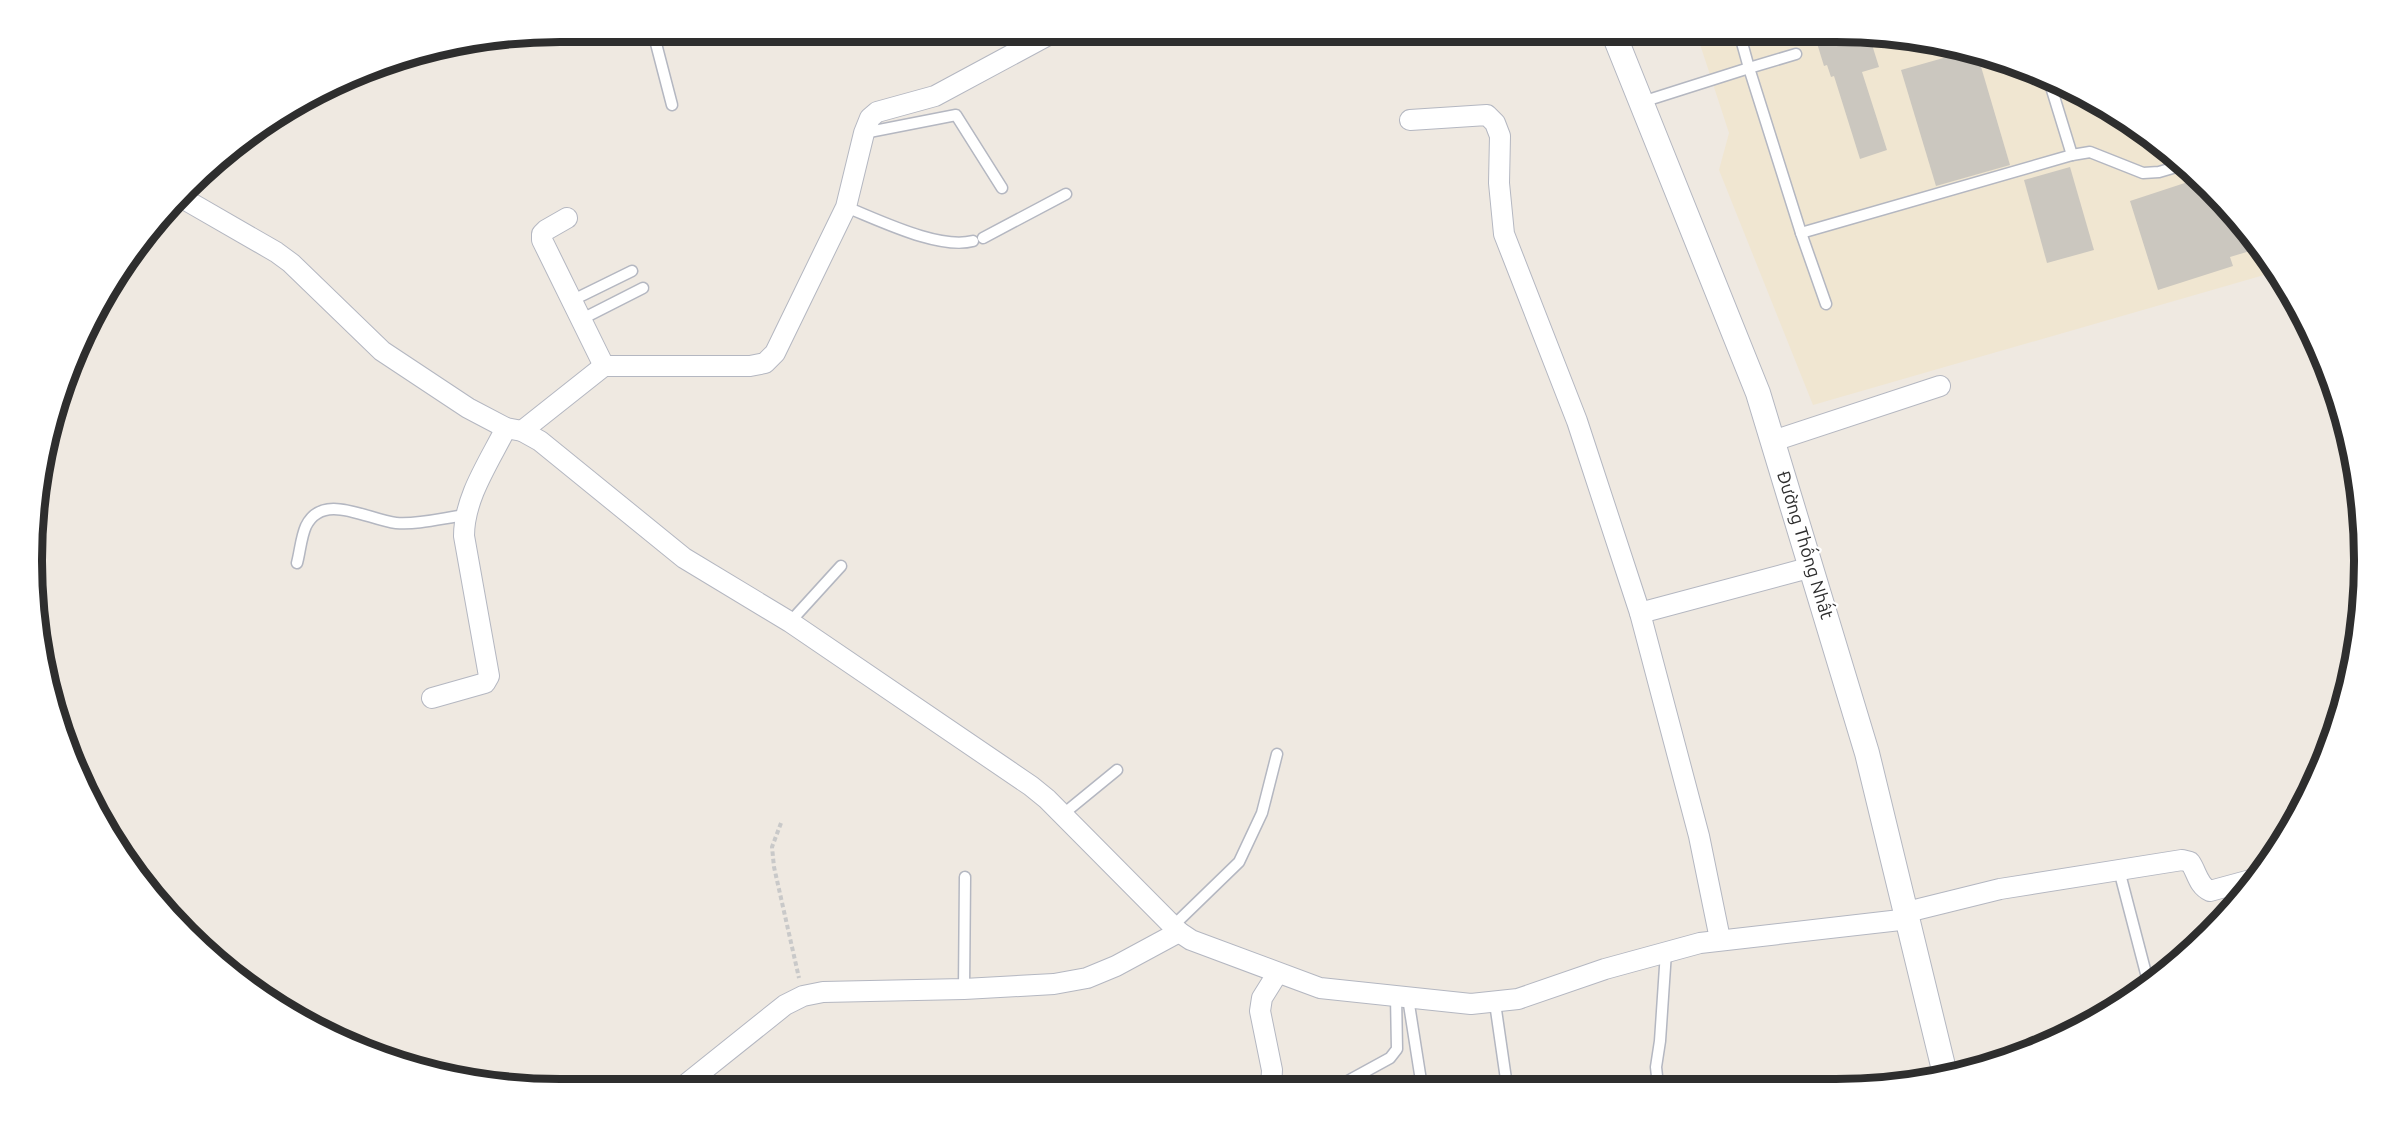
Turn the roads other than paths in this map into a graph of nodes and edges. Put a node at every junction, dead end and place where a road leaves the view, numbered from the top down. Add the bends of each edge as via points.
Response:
1 (656, 42) edge
2 (1035, 42) edge
3 (1617, 42) edge
4 (1742, 42) edge
5 (1796, 54) dead end
6 (1749, 68) junction
7 (2052, 89) edge
8 (1642, 102) junction
9 (672, 105) dead end
10 (1410, 120) dead end
11 (864, 133) junction
12 (2072, 155) junction
13 (2173, 168) edge
14 (1002, 188) dead end
15 (1066, 194) dead end
16 (188, 201) edge
17 (846, 207) junction
18 (567, 218) dead end
19 (1801, 233) junction
20 (632, 272) dead end
21 (643, 288) dead end
22 (573, 300) junction
23 (1826, 304) dead end
24 (582, 319) junction
25 (604, 366) junction
26 (1940, 386) dead end
27 (514, 430) junction
28 (1773, 441) junction
29 (466, 515) junction
30 (297, 563) dead end
31 (841, 566) dead end
32 (1812, 567) junction
33 (1640, 613) junction
34 (790, 622) junction
35 (432, 698) dead end
36 (1277, 754) dead end
37 (1117, 770) dead end
38 (1062, 815) junction
39 (2119, 870) junction
40 (965, 877) dead end
41 (2238, 886) edge
42 (1908, 915) junction
43 (1176, 929) junction
44 (1720, 939) junction
45 (1666, 952) junction
46 (1277, 974) junction
47 (2146, 975) edge
48 (964, 989) junction
49 (1402, 997) junction
50 (1495, 1003) junction
51 (1943, 1067) edge
52 (692, 1079) edge
53 (1271, 1079) edge
54 (1351, 1079) edge
55 (1420, 1079) edge
56 (1505, 1079) edge
57 (1657, 1079) edge

1 - 9 lane
2 - 11 street via 935,96 877,112
3 - 8 street, Đường Thống Nhất
4 - 6 lane
5 - 6 lane
6 - 8 lane
6 - 19 lane
7 - 12 lane
8 - 28 street, Đường Thống Nhất via 1758,393
10 - 33 street via 1487,115 1495,123 1500,136 1504,234 1577,421
11 - 14 lane via 956,116
11 - 17 street
12 - 13 lane via 2090,152 2143,173
12 - 19 lane
15 - 17 lane via 978,240 950,243
16 - 27 street via 291,263 382,351 468,408
17 - 25 street via 775,353 765,363
18 - 22 street via 546,230 542,240
19 - 23 lane
20 - 22 lane
21 - 24 lane
22 - 24 street
24 - 25 street
25 - 27 street
26 - 28 street
27 - 29 street
27 - 34 street via 540,441 684,558
28 - 32 street, Đường Thống Nhất
29 - 30 lane via 396,523 327,508 306,526
29 - 35 street via 464,536 489,676 485,683
31 - 34 lane
32 - 33 street
32 - 42 street, Đường Thống Nhất via 1867,753
33 - 44 street via 1699,836
34 - 38 street via 1031,786
36 - 43 lane via 1262,813 1239,862
37 - 38 lane
38 - 43 street
39 - 41 street via 2186,860 2206,889
39 - 42 street via 2000,889
39 - 47 lane
40 - 48 lane
42 - 44 street
42 - 51 street, Đường Thống Nhất
43 - 46 street via 1191,940
43 - 48 street via 1116,966 1088,978
44 - 45 street
45 - 50 street
45 - 57 lane
46 - 49 street via 1320,988
46 - 53 street via 1262,998 1260,1011
48 - 52 street via 823,992 803,996 785,1005
49 - 50 street
49 - 54 lane via 1397,1048 1390,1058
49 - 55 lane
50 - 56 lane

